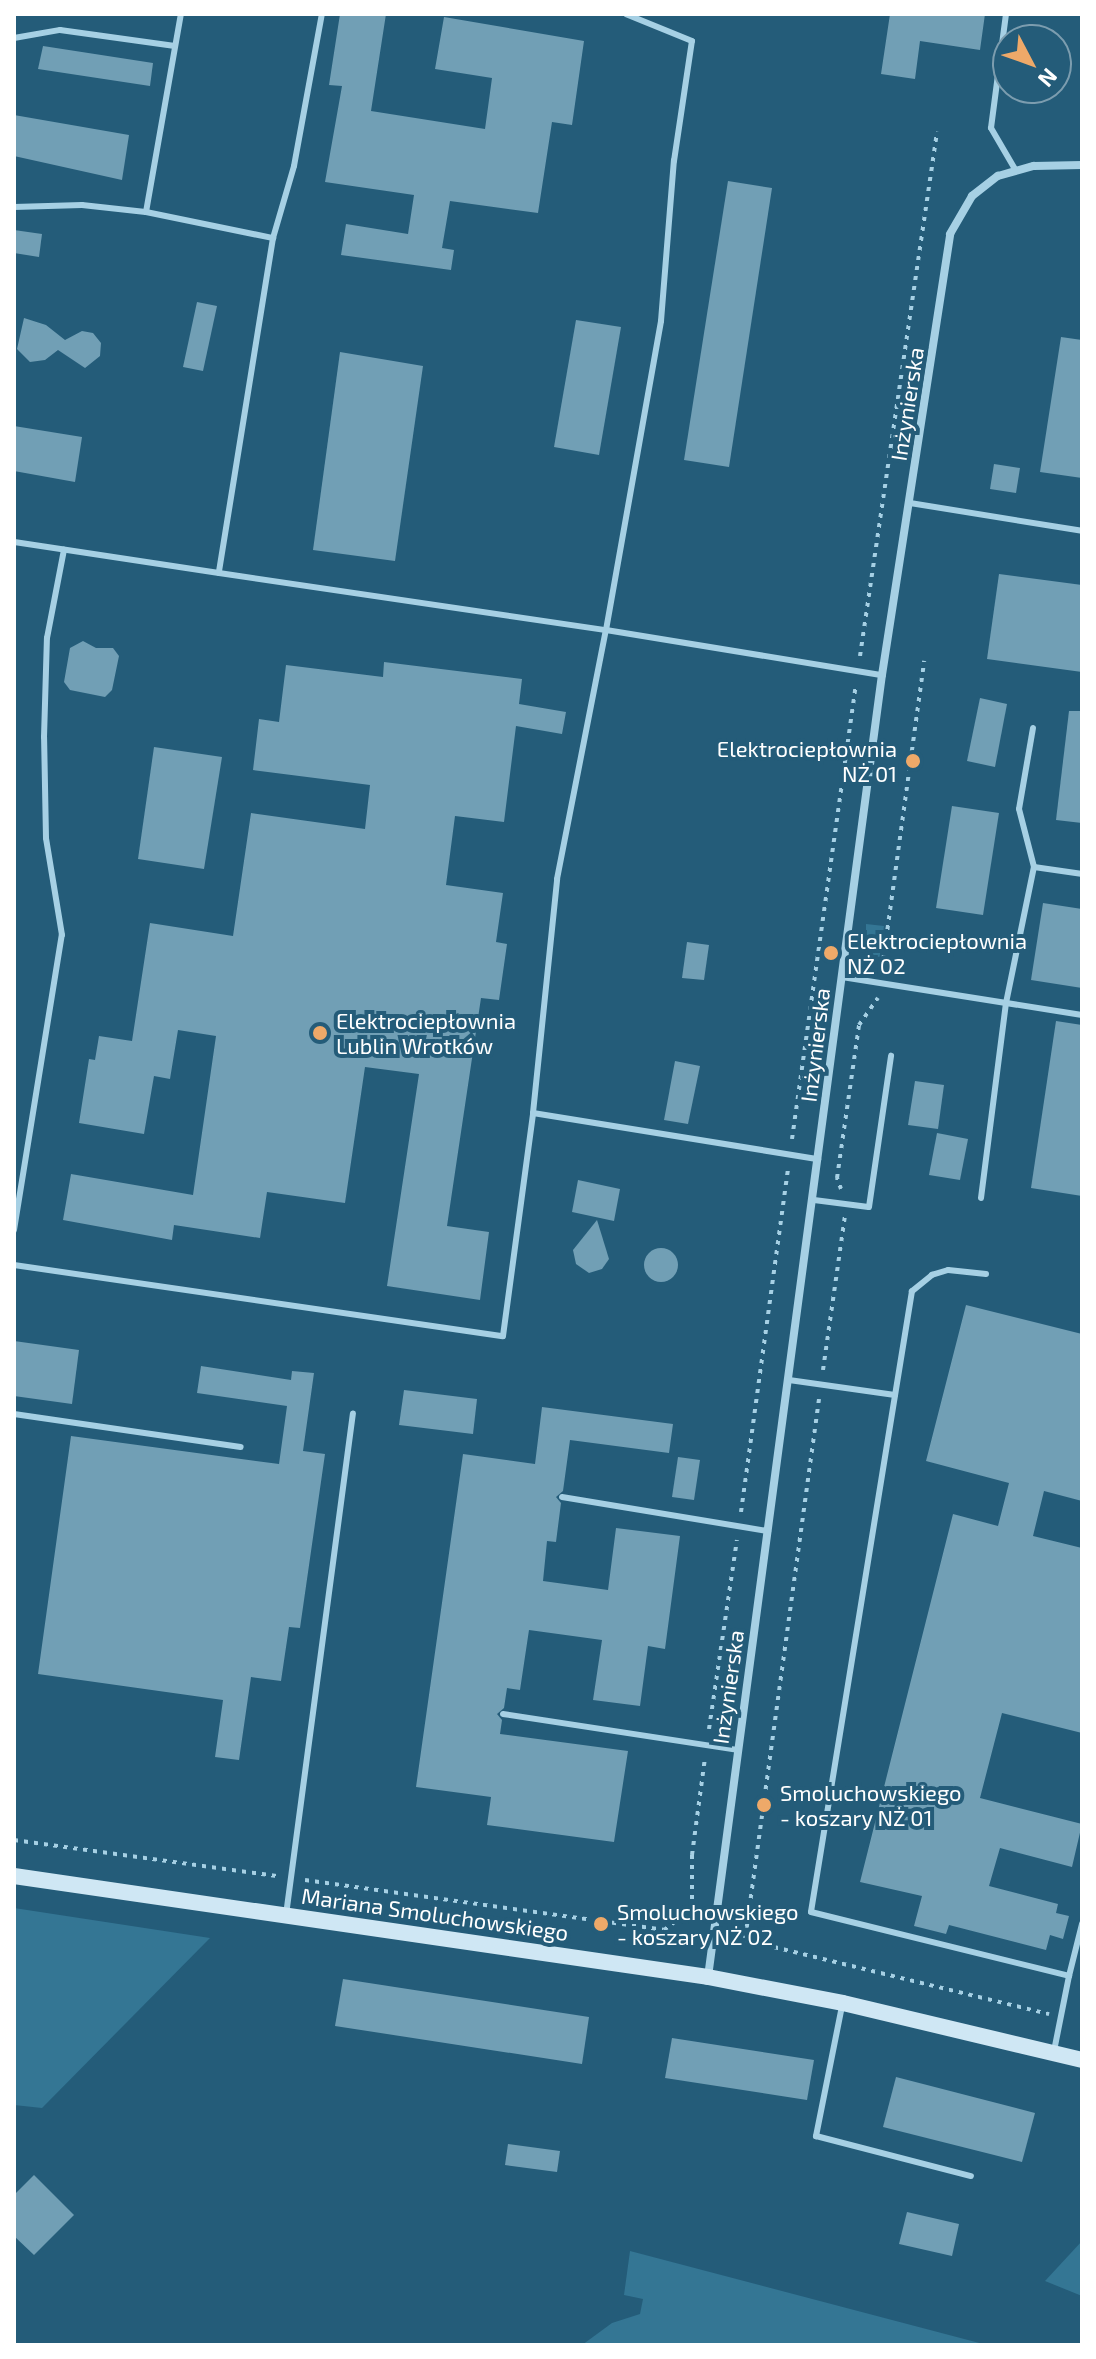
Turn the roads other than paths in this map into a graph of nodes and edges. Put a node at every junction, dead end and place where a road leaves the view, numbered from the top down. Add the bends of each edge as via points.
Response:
1 (181, 14) edge
2 (322, 14) edge
3 (626, 14) edge
4 (1006, 14) edge
5 (14, 38) edge
6 (175, 46) junction
7 (1082, 165) edge
8 (1015, 169) junction
9 (14, 207) edge
10 (146, 212) junction
11 (273, 238) junction
12 (910, 503) junction
13 (1082, 531) edge
14 (14, 542) edge
15 (64, 550) junction
16 (219, 573) junction
17 (606, 630) junction
18 (882, 675) junction
19 (1033, 728) dead end
20 (1034, 867) junction
21 (1082, 874) edge
22 (842, 977) junction
23 (1006, 1003) junction
24 (1082, 1015) edge
25 (891, 1056) dead end
26 (533, 1113) junction
27 (818, 1159) junction
28 (981, 1198) dead end
29 (814, 1200) junction
30 (14, 1230) edge
31 (14, 1265) edge
32 (986, 1274) dead end
33 (789, 1380) junction
34 (895, 1395) junction
35 (353, 1413) dead end
36 (14, 1414) edge
37 (241, 1447) dead end
38 (562, 1497) dead end
39 (768, 1531) junction
40 (503, 1714) dead end
41 (737, 1750) junction
42 (14, 1876) edge
43 (286, 1915) junction
44 (1082, 1924) edge
45 (1069, 1976) junction
46 (708, 1977) junction
47 (843, 2003) junction
48 (1054, 2053) junction
49 (1082, 2060) edge
50 (971, 2176) dead end

1 - 6 lane
2 - 11 lane via 294,166
3 - 17 lane via 692,41 674,161 661,321
4 - 8 lane via 991,128
5 - 6 lane via 60,30
6 - 10 lane
7 - 8 street, Inżynierska
8 - 12 street, Inżynierska via 972,196 950,234
9 - 10 lane via 82,205
10 - 11 lane
11 - 16 lane
12 - 13 lane
12 - 18 street, Inżynierska
14 - 15 lane
15 - 16 lane
15 - 30 lane via 47,638 44,737 46,838 62,935
16 - 17 lane
17 - 18 lane
17 - 26 lane via 557,879
18 - 22 street, Inżynierska
19 - 20 lane via 1019,809
20 - 21 lane
20 - 23 lane
22 - 23 lane
22 - 27 street, Inżynierska
23 - 24 lane
23 - 28 lane
25 - 29 lane via 869,1207
26 - 27 lane
26 - 31 lane via 503,1336
27 - 29 street, Inżynierska
29 - 33 street, Inżynierska
32 - 34 lane via 948,1270 912,1291
33 - 34 lane
33 - 39 street, Inżynierska
34 - 45 lane via 811,1912
35 - 43 lane
36 - 37 lane
38 - 39 lane
39 - 41 street, Inżynierska
40 - 41 lane
41 - 46 street, Inżynierska
42 - 43 street, Mariana Smoluchowskiego
43 - 46 street, Mariana Smoluchowskiego
44 - 45 lane
45 - 48 lane
46 - 47 street, Mariana Smoluchowskiego
47 - 48 street, Mariana Smoluchowskiego
47 - 50 lane via 816,2136
48 - 49 street, Mariana Smoluchowskiego

